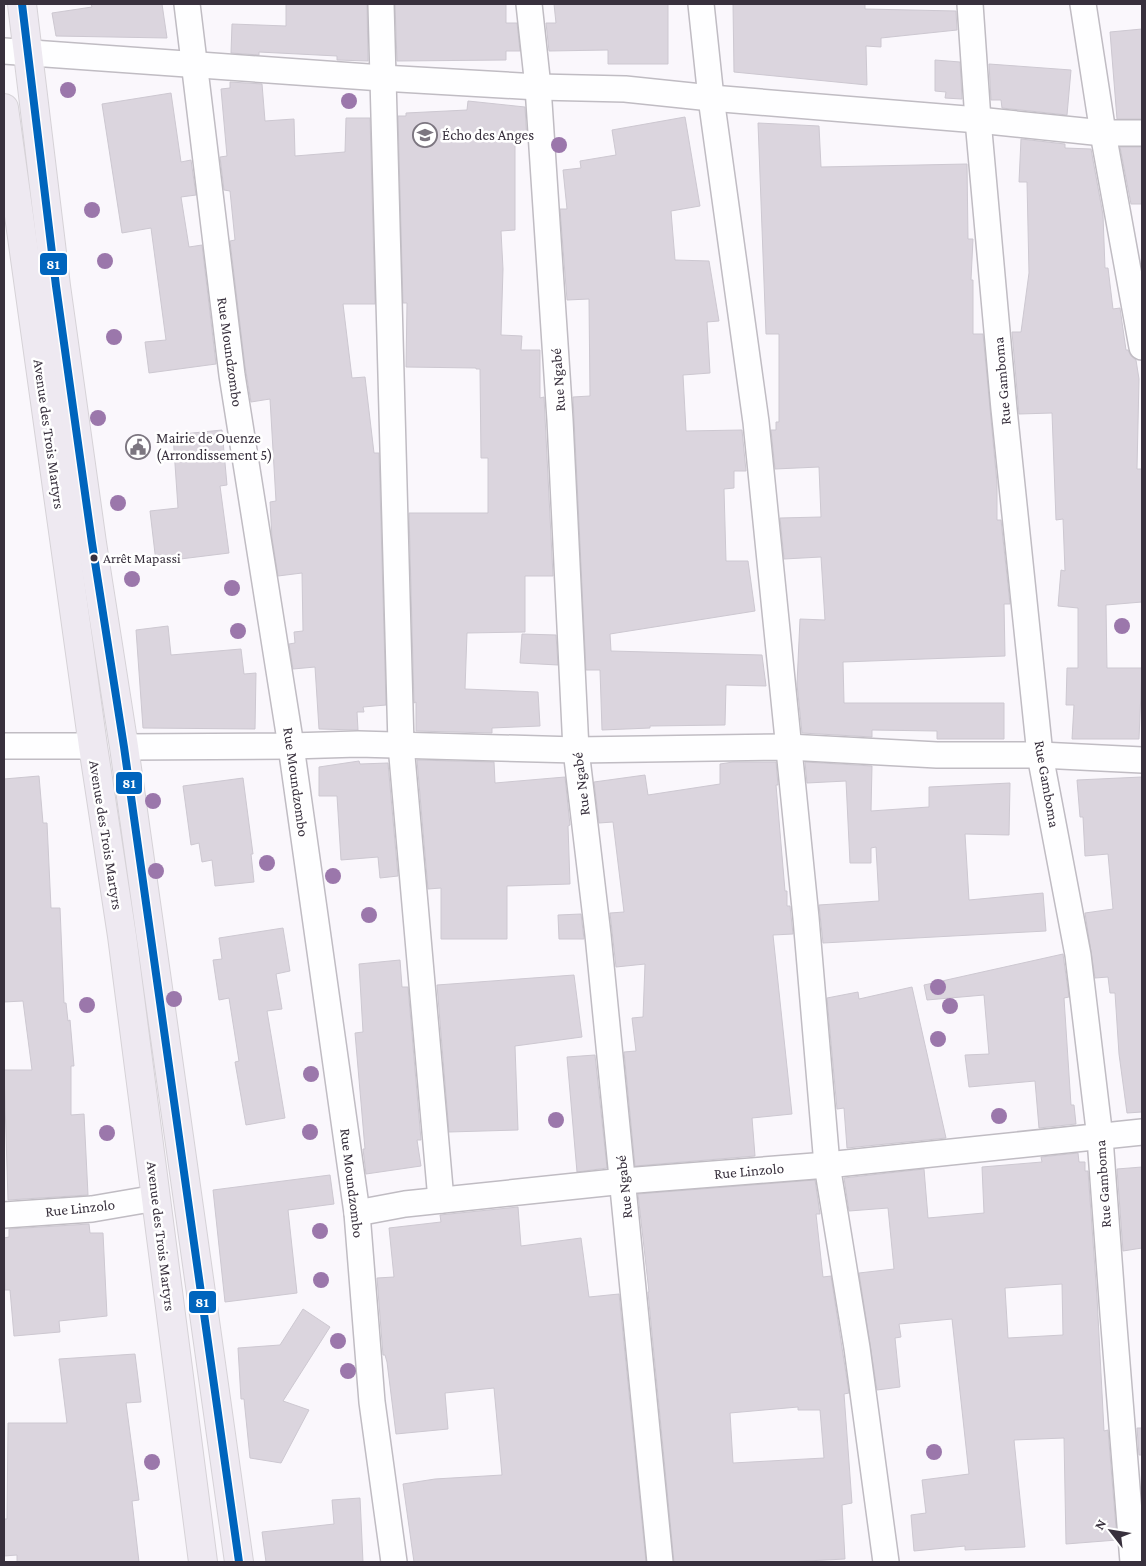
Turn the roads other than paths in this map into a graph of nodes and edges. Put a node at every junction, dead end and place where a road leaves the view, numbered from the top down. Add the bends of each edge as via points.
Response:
1 (22, 4) edge
2 (187, 4) edge
3 (381, 4) edge
4 (529, 4) edge
5 (701, 4) edge
6 (970, 4) edge
7 (1084, 4) edge
8 (16, 51) edge
9 (194, 64) junction
10 (382, 78) junction
11 (538, 86) junction
12 (711, 98) junction
13 (4, 108) edge
14 (978, 120) junction
15 (1103, 133) junction
16 (1142, 133) edge
17 (1142, 346) edge
18 (92, 542) junction
19 (65, 548) junction
20 (401, 745) junction
21 (4, 746) edge
22 (93, 746) junction
23 (291, 746) junction
24 (124, 747) junction
25 (788, 747) junction
26 (576, 750) junction
27 (1040, 755) junction
28 (1142, 760) edge
29 (1142, 1132) edge
30 (1100, 1138) junction
31 (827, 1165) junction
32 (624, 1182) junction
33 (156, 1198) junction
34 (441, 1200) junction
35 (357, 1213) junction
36 (4, 1215) edge
37 (203, 1562) edge
38 (239, 1562) edge
39 (394, 1562) edge
40 (660, 1562) edge
41 (886, 1562) edge
42 (1133, 1562) edge

1 - 8 main road, Avenue des Trois Martyrs
2 - 9 street, Rue Moundzombo
3 - 10 street
4 - 11 street, Rue Ngabé
5 - 12 street
6 - 14 street, Rue Gamboma
7 - 15 street
8 - 9 street
8 - 18 main road, Avenue des Trois Martyrs via 56,286
9 - 10 street
9 - 23 street, Rue Moundzombo via 232,374
10 - 11 street
10 - 20 street
11 - 12 street via 625,88
11 - 26 street, Rue Ngabé via 560,420
12 - 14 street
12 - 25 street via 756,422
13 - 19 main road, Avenue des Trois Martyrs
14 - 15 street
14 - 27 street, Rue Gamboma
15 - 16 street
15 - 17 street
18 - 19 main road
18 - 24 main road, Avenue des Trois Martyrs
19 - 22 main road, Avenue des Trois Martyrs
20 - 23 street
20 - 26 street
20 - 34 street
21 - 22 street
22 - 33 main road, Avenue des Trois Martyrs
23 - 24 street
23 - 35 street, Rue Moundzombo
24 - 38 main road, Avenue des Trois Martyrs
25 - 26 street
25 - 27 street via 937,755
25 - 31 street
26 - 32 street, Rue Ngabé
27 - 28 street
27 - 30 street, Rue Gamboma via 1078,955
29 - 30 street, Rue Linzolo
30 - 31 street, Rue Linzolo
30 - 42 street, Rue Gamboma
31 - 32 street, Rue Linzolo
31 - 41 street via 857,1348
32 - 34 street, Rue Linzolo
32 - 40 street, Rue Ngabé
33 - 36 street, Rue Linzolo via 92,1209
33 - 37 main road, Avenue des Trois Martyrs
34 - 35 street, Rue Linzolo
35 - 39 street, Rue Moundzombo via 372,1402

